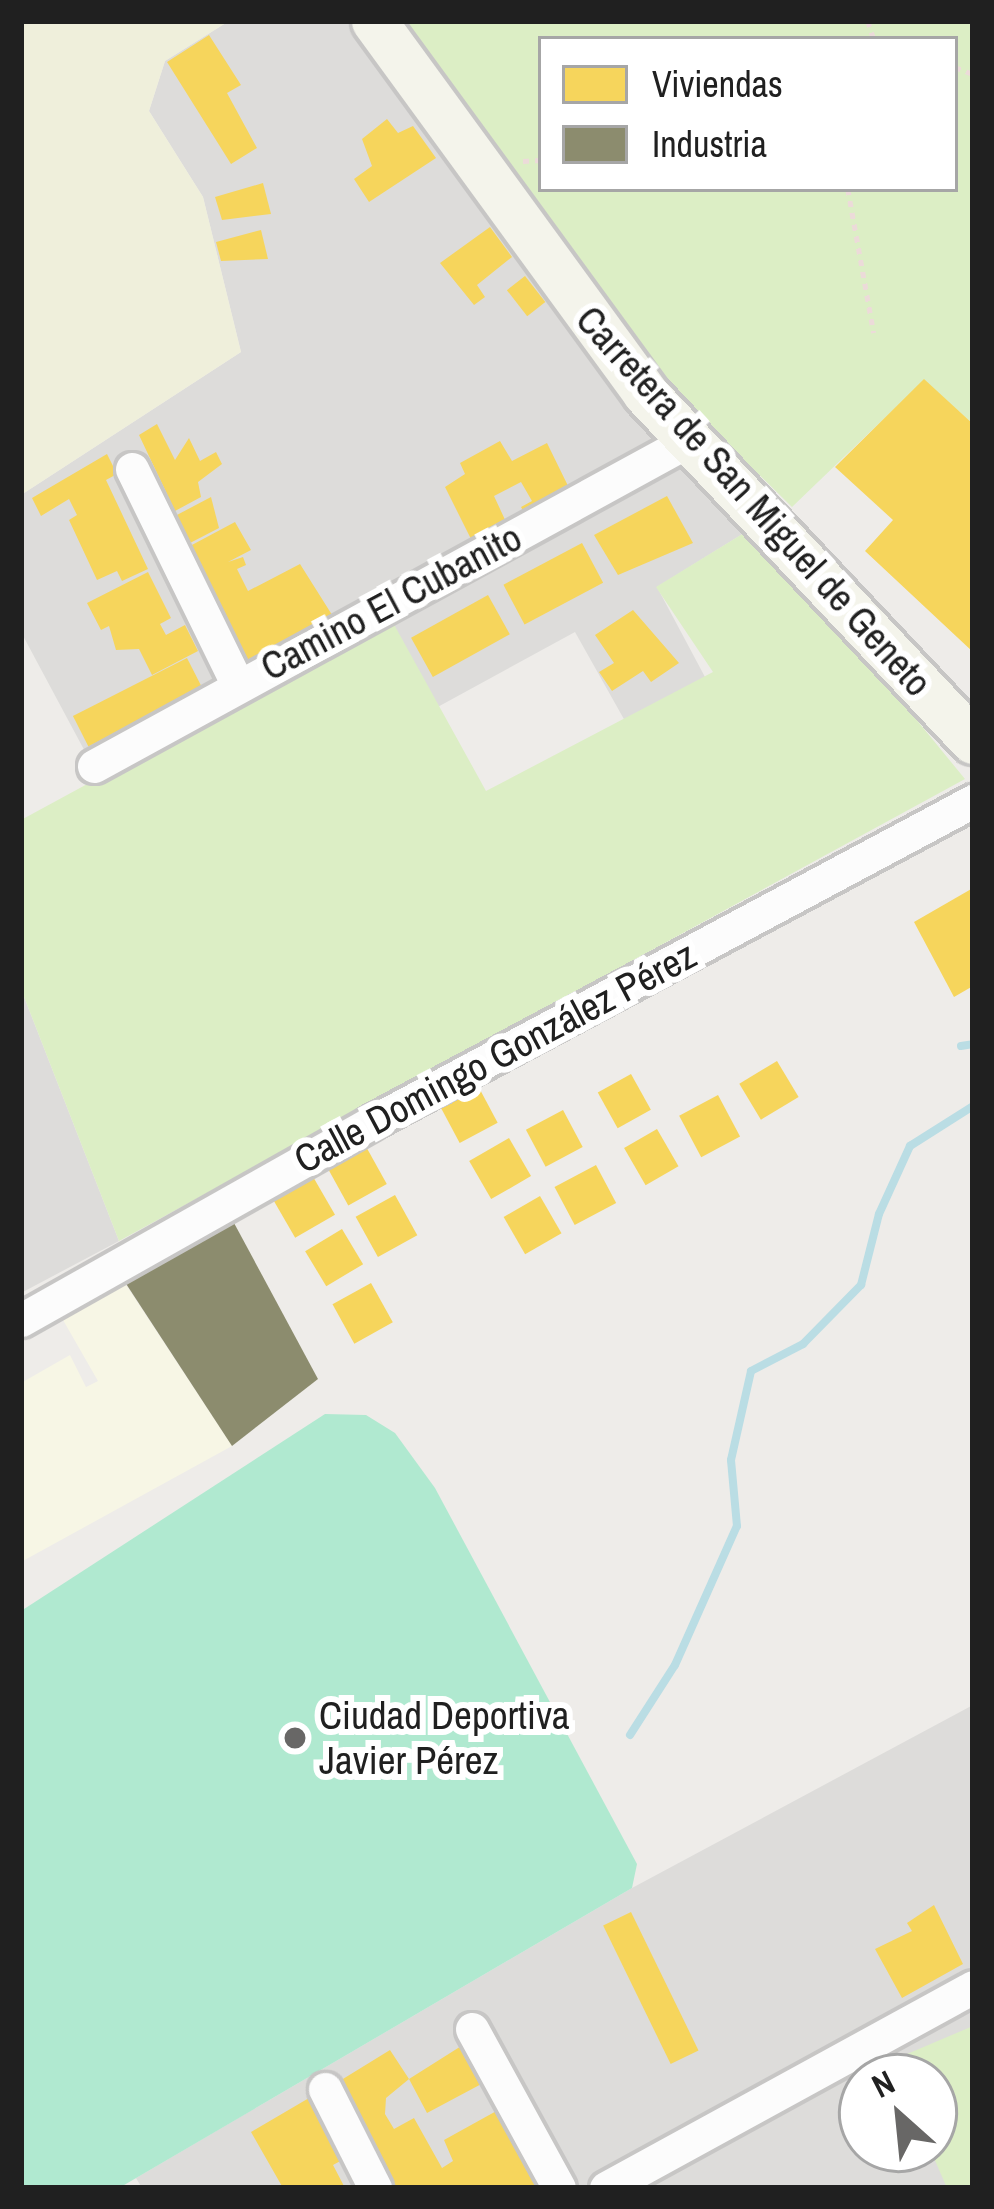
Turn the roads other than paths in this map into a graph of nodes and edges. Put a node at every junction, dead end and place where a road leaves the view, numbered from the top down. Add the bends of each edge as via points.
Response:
1 (374, 21) edge
2 (690, 440) junction
3 (132, 469) dead end
4 (238, 685) junction
5 (973, 741) edge
6 (94, 766) dead end
7 (973, 801) edge
8 (21, 1320) edge
9 (973, 1988) edge
10 (472, 2029) dead end
11 (325, 2089) dead end
12 (375, 2188) edge
13 (559, 2188) edge
14 (606, 2188) edge

1 - 2 main road, Carretera de San Miguel de Geneto via 602,341
2 - 4 street, Camino El Cubanito
2 - 5 main road, Carretera de San Miguel de Geneto
3 - 4 street
4 - 6 street, Camino El Cubanito
7 - 8 street, Calle Domingo González Pérez
9 - 14 street
10 - 13 street
11 - 12 street

